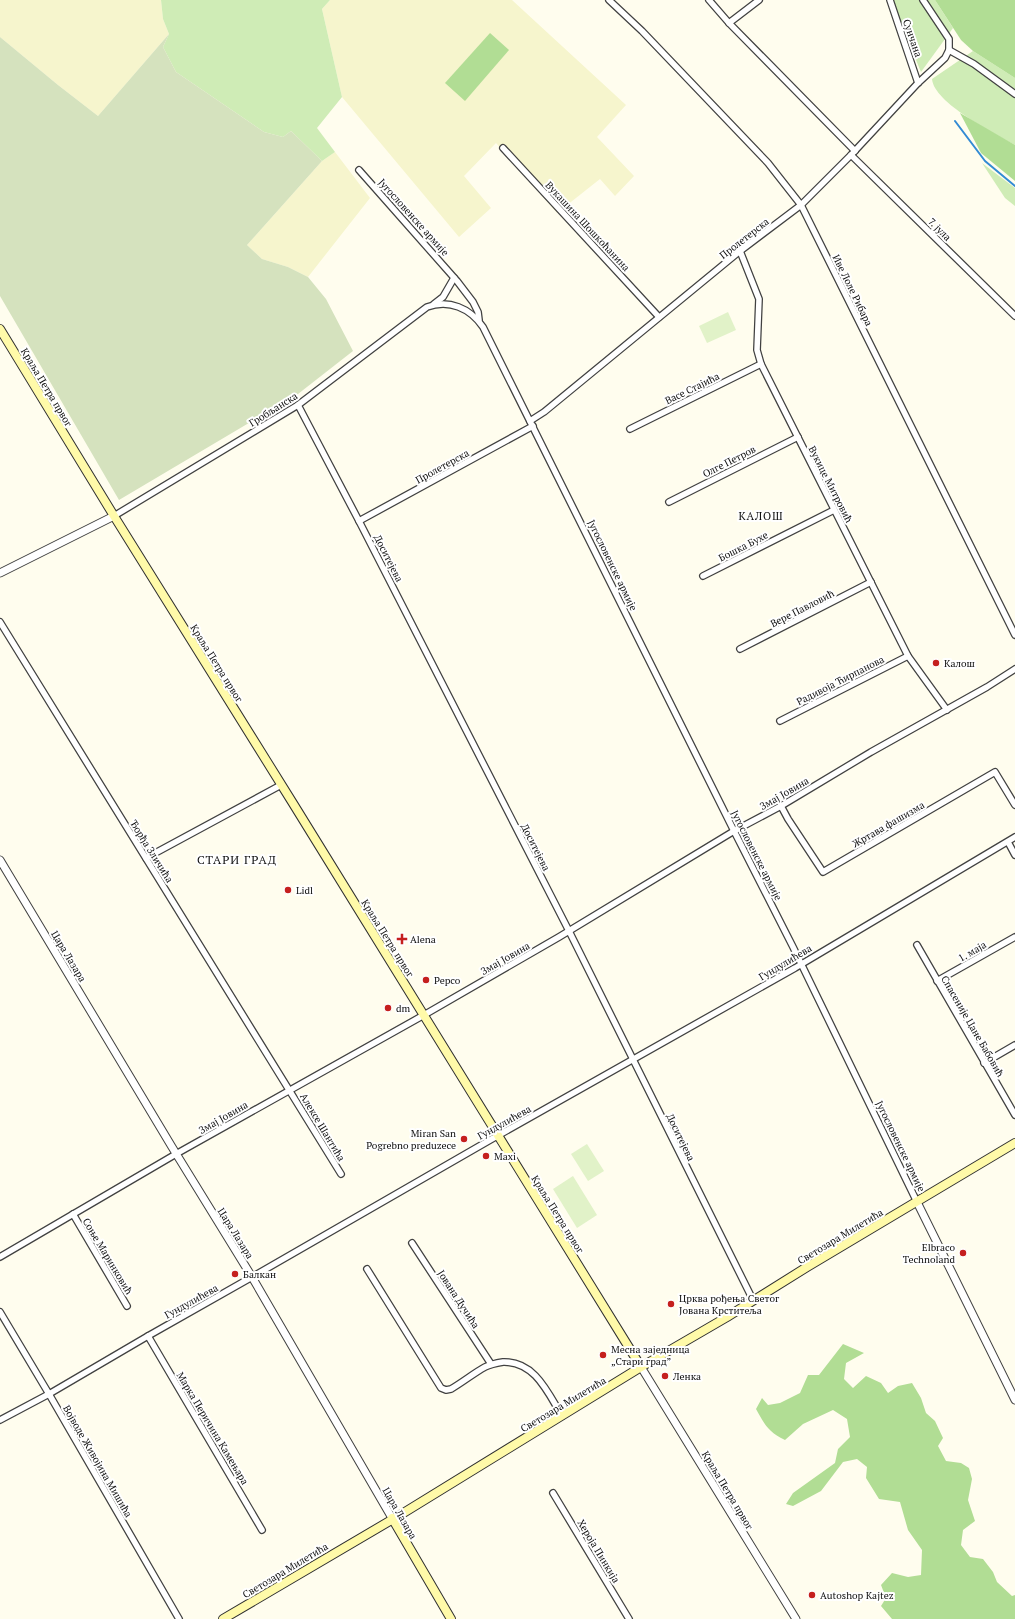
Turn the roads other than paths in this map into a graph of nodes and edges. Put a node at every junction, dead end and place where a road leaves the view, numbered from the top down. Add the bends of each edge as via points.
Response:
1 (609, 0) edge
2 (709, 0) edge
3 (759, 0) edge
4 (890, 0) edge
5 (923, 0) edge
6 (729, 23) junction
7 (949, 50) junction
8 (918, 83) junction
9 (1015, 94) edge
10 (503, 148) dead end
11 (853, 153) junction
12 (358, 170) dead end
13 (800, 205) junction
14 (740, 251) junction
15 (454, 278) junction
16 (434, 305) junction
17 (1015, 316) edge
18 (659, 317) junction
19 (479, 321) junction
20 (0, 329) edge
21 (761, 364) junction
22 (298, 405) junction
23 (532, 423) junction
24 (630, 429) dead end
25 (798, 437) junction
26 (669, 502) dead end
27 (834, 510) junction
28 (114, 516) junction
29 (359, 521) junction
30 (0, 573) edge
31 (703, 576) dead end
32 (871, 582) junction
33 (0, 622) edge
34 (1015, 635) edge
35 (740, 649) dead end
36 (908, 656) junction
37 (1015, 669) edge
38 (947, 710) junction
39 (780, 721) dead end
40 (281, 784) junction
41 (781, 806) junction
42 (1015, 806) edge
43 (734, 831) junction
44 (1015, 837) edge
45 (1008, 842) junction
46 (1015, 855) edge
47 (146, 858) junction
48 (0, 860) edge
49 (569, 931) junction
50 (1015, 937) edge
51 (917, 945) dead end
52 (801, 964) junction
53 (937, 981) junction
54 (424, 1015) junction
55 (1015, 1045) edge
56 (633, 1060) junction
57 (984, 1063) junction
58 (290, 1089) junction
59 (1015, 1115) edge
60 (498, 1135) junction
61 (1015, 1143) edge
62 (176, 1154) junction
63 (342, 1174) dead end
64 (917, 1202) junction
65 (73, 1214) junction
66 (412, 1243) dead end
67 (0, 1257) edge
68 (367, 1269) dead end
69 (252, 1278) junction
70 (753, 1300) junction
71 (127, 1306) dead end
72 (0, 1312) edge
73 (148, 1336) junction
74 (491, 1364) junction
75 (641, 1367) junction
76 (49, 1394) junction
77 (1015, 1400) edge
78 (562, 1416) junction
79 (0, 1420) edge
80 (553, 1493) dead end
81 (392, 1518) junction
82 (262, 1530) dead end
83 (179, 1619) edge
84 (223, 1619) edge
85 (451, 1619) edge
86 (629, 1619) edge
87 (796, 1619) edge

1 - 13 street, Иве Лоле Рибара via 768,163
2 - 6 street, 7. јула
3 - 6 street
4 - 8 street, Сунчана
5 - 7 street via 946,33
6 - 11 street, 7. јула
7 - 8 street, Пролетерска via 945,58
7 - 9 street via 974,64
8 - 11 street, Пролетерска
10 - 18 street, Вукашина Шошкоћанина
11 - 13 street, Пролетерска
11 - 17 street, 7. јула
12 - 15 street, Југословенске армије
13 - 14 street, Пролетерска
13 - 34 street, Иве Лоле Рибара
14 - 18 street, Пролетерска
14 - 21 street, Вукице Митровић via 759,299 757,350
15 - 16 street via 443,297
15 - 19 street, Југословенске армије via 473,302
16 - 19 street, Југословенске армије via 452,304 468,310
16 - 22 street, Гробљанска via 419,312
18 - 23 street, Пролетерска
19 - 23 street, Југословенске армије
20 - 28 main road, Краља Петра првог
21 - 24 street, Васе Стајића
21 - 25 street, Вукице Митровић
22 - 28 street, Гробљанска
22 - 29 street, Доситејева
23 - 29 street, Пролетерска
23 - 43 street, Југословенске армије
25 - 26 street, Олге Петров
25 - 27 street, Вукице Митровић
27 - 31 street, Бошка Бухе
27 - 32 street, Вукице Митровић
28 - 30 street
28 - 40 main road, Краља Петра првог
29 - 49 street, Доситејева
32 - 35 street, Вере Павловић
32 - 36 street, Вукице Митровић
33 - 47 street, Ђорђа Зличића
36 - 38 street, Вукице Митровић
36 - 39 street, Радивоја Ћирпанова
37 - 38 street, Змај Јовина
38 - 41 street, Змај Јовина
40 - 47 street
40 - 54 main road, Краља Петра првог
41 - 42 street, Жртава фашизма via 823,872 995,772
41 - 43 street, Змај Јовина
43 - 49 street, Змај Јовина
43 - 52 street, Југословенске армије
44 - 45 street, Гундулићева
45 - 46 street
45 - 52 street, Гундулићева
47 - 58 street, Ђорђа Зличића
48 - 62 street, Цара Лазара
49 - 54 street, Змај Јовина
49 - 56 street, Доситејева
50 - 53 street, 1. маја
51 - 53 street, Спасеније Цане Бабовић
52 - 56 street, Гундулићева
52 - 64 street, Југословенске армије
53 - 57 street, Спасеније Цане Бабовић
54 - 58 street, Змај Јовина
54 - 60 main road, Краља Петра првог
55 - 57 street
56 - 60 street, Гундулићева
56 - 70 street, Доситејева
57 - 59 street, Спасеније Цане Бабовић
58 - 62 street, Змај Јовина
58 - 63 street, Алексе Шантића
60 - 69 street, Гундулићева
60 - 75 main road, Краља Петра првог
61 - 64 main road, Светозара Милетића
62 - 65 street, Змај Јовина
62 - 69 street, Цара Лазара
64 - 70 main road, Светозара Милетића
64 - 77 street, Југословенске армије
65 - 67 street, Змај Јовина
65 - 71 street, Соње Маринковић
66 - 74 street, Јована Дучића
68 - 74 street via 441,1388 451,1389
69 - 73 street, Гундулићева
69 - 81 street, Цара Лазара
70 - 75 main road, Светозара Милетића
72 - 76 street, Војводе Живојина Мишића
73 - 76 street, Гундулићева
73 - 82 street, Марка Перичина Камењара
74 - 78 street via 510,1362 530,1371 541,1382
75 - 78 main road, Светозара Милетића
75 - 87 street, Краља Петра првог
76 - 79 street, Гундулићева
76 - 83 street, Војводе Живојина Мишића
78 - 81 main road, Светозара Милетића
80 - 86 street, Хероја Пинкија
81 - 84 main road, Светозара Милетића
81 - 85 main road, Цара Лазара

